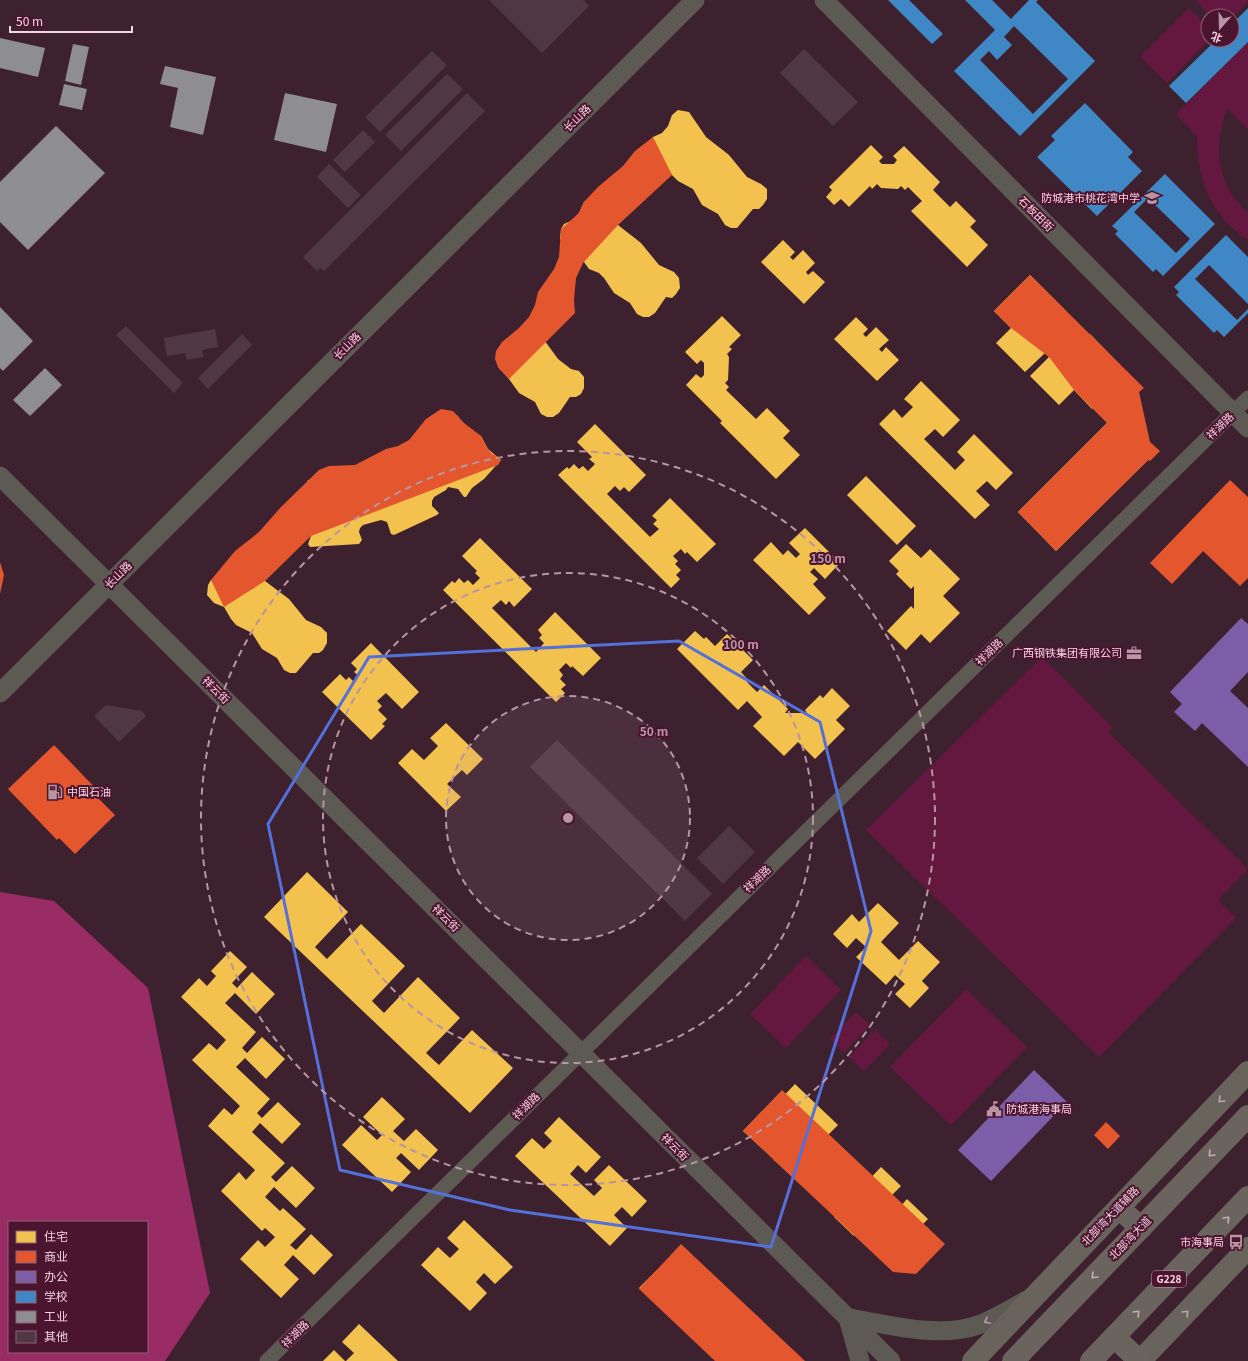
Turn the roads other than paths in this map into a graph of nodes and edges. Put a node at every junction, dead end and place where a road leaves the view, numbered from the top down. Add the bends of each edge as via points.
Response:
1 (695, 0) edge
2 (824, 0) edge
3 (1248, 398) edge
4 (1233, 413) junction
5 (1248, 428) edge
6 (0, 476) edge
7 (109, 584) junction
8 (0, 693) edge
9 (580, 1052) junction
10 (1248, 1072) edge
11 (1248, 1116) edge
12 (1248, 1197) edge
13 (1119, 1208) junction
14 (1140, 1228) junction
15 (1248, 1248) edge
16 (1034, 1296) junction
17 (848, 1318) junction
18 (1114, 1337) junction
19 (267, 1361) edge
20 (860, 1361) edge
21 (891, 1361) edge
22 (973, 1361) edge
23 (1013, 1361) edge
24 (1091, 1361) edge
25 (1140, 1361) edge

1 - 7 street, 长山路
2 - 4 street, 石板田街
3 - 4 street, 祥湖路
4 - 5 street, 石板田街
4 - 9 street, 祥湖路
6 - 7 street, 祥云街
7 - 8 street, 长山路
7 - 9 street, 祥云街
9 - 17 street, 祥云街
9 - 19 street, 祥湖路
10 -> 13 main road, 北部湾大道辅路
11 -> 14 highway, 北部湾大道
18 -> 12 highway, G228
13 - 14 highway
13 - 16 main road, 北部湾大道辅路
14 -> 23 highway, 北部湾大道
25 -> 15 main road
16 -> 17 street via 978,1325 951,1330 917,1329
16 - 22 main road, 北部湾大道辅路
17 - 20 street
17 - 21 street, 祥云街
18 - 24 highway, G228
18 - 25 highway

